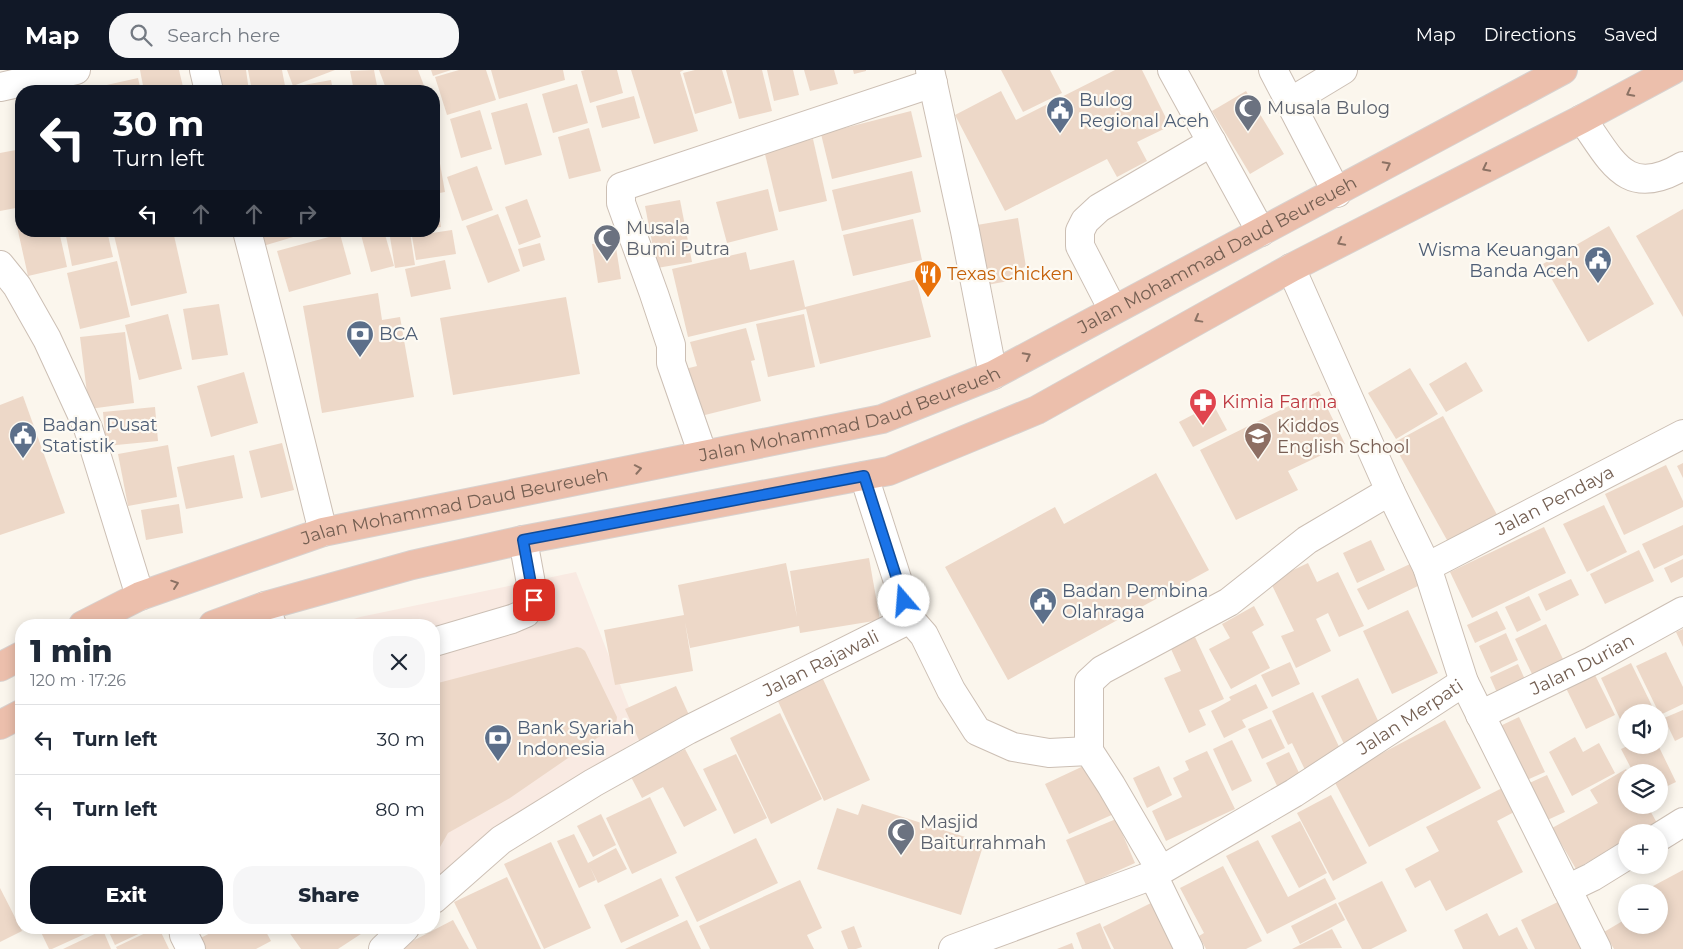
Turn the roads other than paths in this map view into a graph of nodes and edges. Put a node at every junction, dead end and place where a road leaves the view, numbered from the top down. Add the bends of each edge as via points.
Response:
1 (76, 70) edge
2 (204, 70) edge
3 (1172, 70) edge
4 (1273, 70) edge
5 (1343, 70) edge
6 (1563, 70) edge
7 (1673, 70) edge
8 (931, 76) edge
9 (208, 85) edge
10 (0, 87) edge
11 (1290, 102) junction
12 (1582, 119) junction
13 (1212, 142) junction
14 (1683, 166) edge
15 (1337, 192) junction
16 (1261, 232) junction
17 (249, 237) edge
18 (0, 265) edge
19 (1291, 268) junction
20 (1113, 310) junction
21 (993, 375) junction
22 (1683, 434) edge
23 (703, 455) junction
24 (864, 476) junction
25 (1390, 491) junction
26 (323, 532) junction
27 (523, 540) junction
28 (1428, 567) junction
29 (140, 596) junction
30 (1683, 611) edge
31 (269, 615) edge
32 (95, 619) edge
33 (247, 619) edge
34 (910, 619) junction
35 (440, 640) edge
36 (15, 659) edge
37 (0, 667) edge
38 (1464, 682) junction
39 (1480, 716) junction
40 (15, 717) edge
41 (0, 725) edge
42 (1089, 751) junction
43 (1683, 822) edge
44 (1668, 831) edge
45 (1618, 861) edge
46 (1156, 872) junction
47 (1566, 889) junction
48 (440, 894) edge
49 (184, 934) edge
50 (399, 934) edge
51 (191, 949) edge
52 (383, 949) edge
53 (953, 949) edge
54 (1189, 949) edge
55 (1597, 949) edge

1 - 10 street
2 - 9 street
3 - 13 street
4 - 11 street
5 - 11 street
15 -> 6 highway, Jalan Mohammad Daud Beureueh
7 -> 12 highway
8 - 21 street via 966,231
8 - 23 street via 621,187 621,203 654,294 670,345 671,364
11 - 15 street
12 - 14 street via 1623,174 1649,180 1668,175
12 -> 19 highway
13 - 16 street
13 - 20 street via 1099,208 1085,221 1080,231 1080,246
15 - 16 highway, Jalan Mohammad Daud Beureueh
16 - 20 highway, Jalan Mohammad Daud Beureueh
17 - 26 street
18 - 29 street via 18,286 47,339 88,428
19 -> 24 highway via 1037,410 889,471
19 - 25 street, Jalan Merpati
21 -> 20 highway, Jalan Mohammad Daud Beureueh
21 - 23 highway, Jalan Mohammad Daud Beureueh via 882,419
22 - 28 street, Jalan Pendaya
26 -> 23 highway, Jalan Mohammad Daud Beureueh
24 - 27 highway
24 - 34 street
25 - 28 street, Jalan Merpati
25 - 42 street via 1307,540 1228,602 1102,670 1089,682
29 -> 26 highway, Jalan Mohammad Daud Beureueh
27 - 31 highway via 412,565
27 - 35 street via 534,600 526,613
28 - 38 street, Jalan Merpati
29 - 32 highway, Jalan Mohammad Daud Beureueh
30 - 39 street, Jalan Durian via 1592,661
31 - 33 highway
34 - 42 street via 924,635 951,690 977,731 1013,747 1049,753
34 - 48 street, Jalan Rajawali via 688,730 593,783 501,840
36 - 37 highway
38 - 39 street
38 - 46 street, Jalan Merpati via 1294,793
39 - 47 street
40 - 41 highway
42 - 46 street via 1111,785
43 - 44 street
45 - 47 street
46 - 53 street, Jalan Merpati
46 - 54 street
47 - 55 street
49 - 51 street
50 - 52 street

